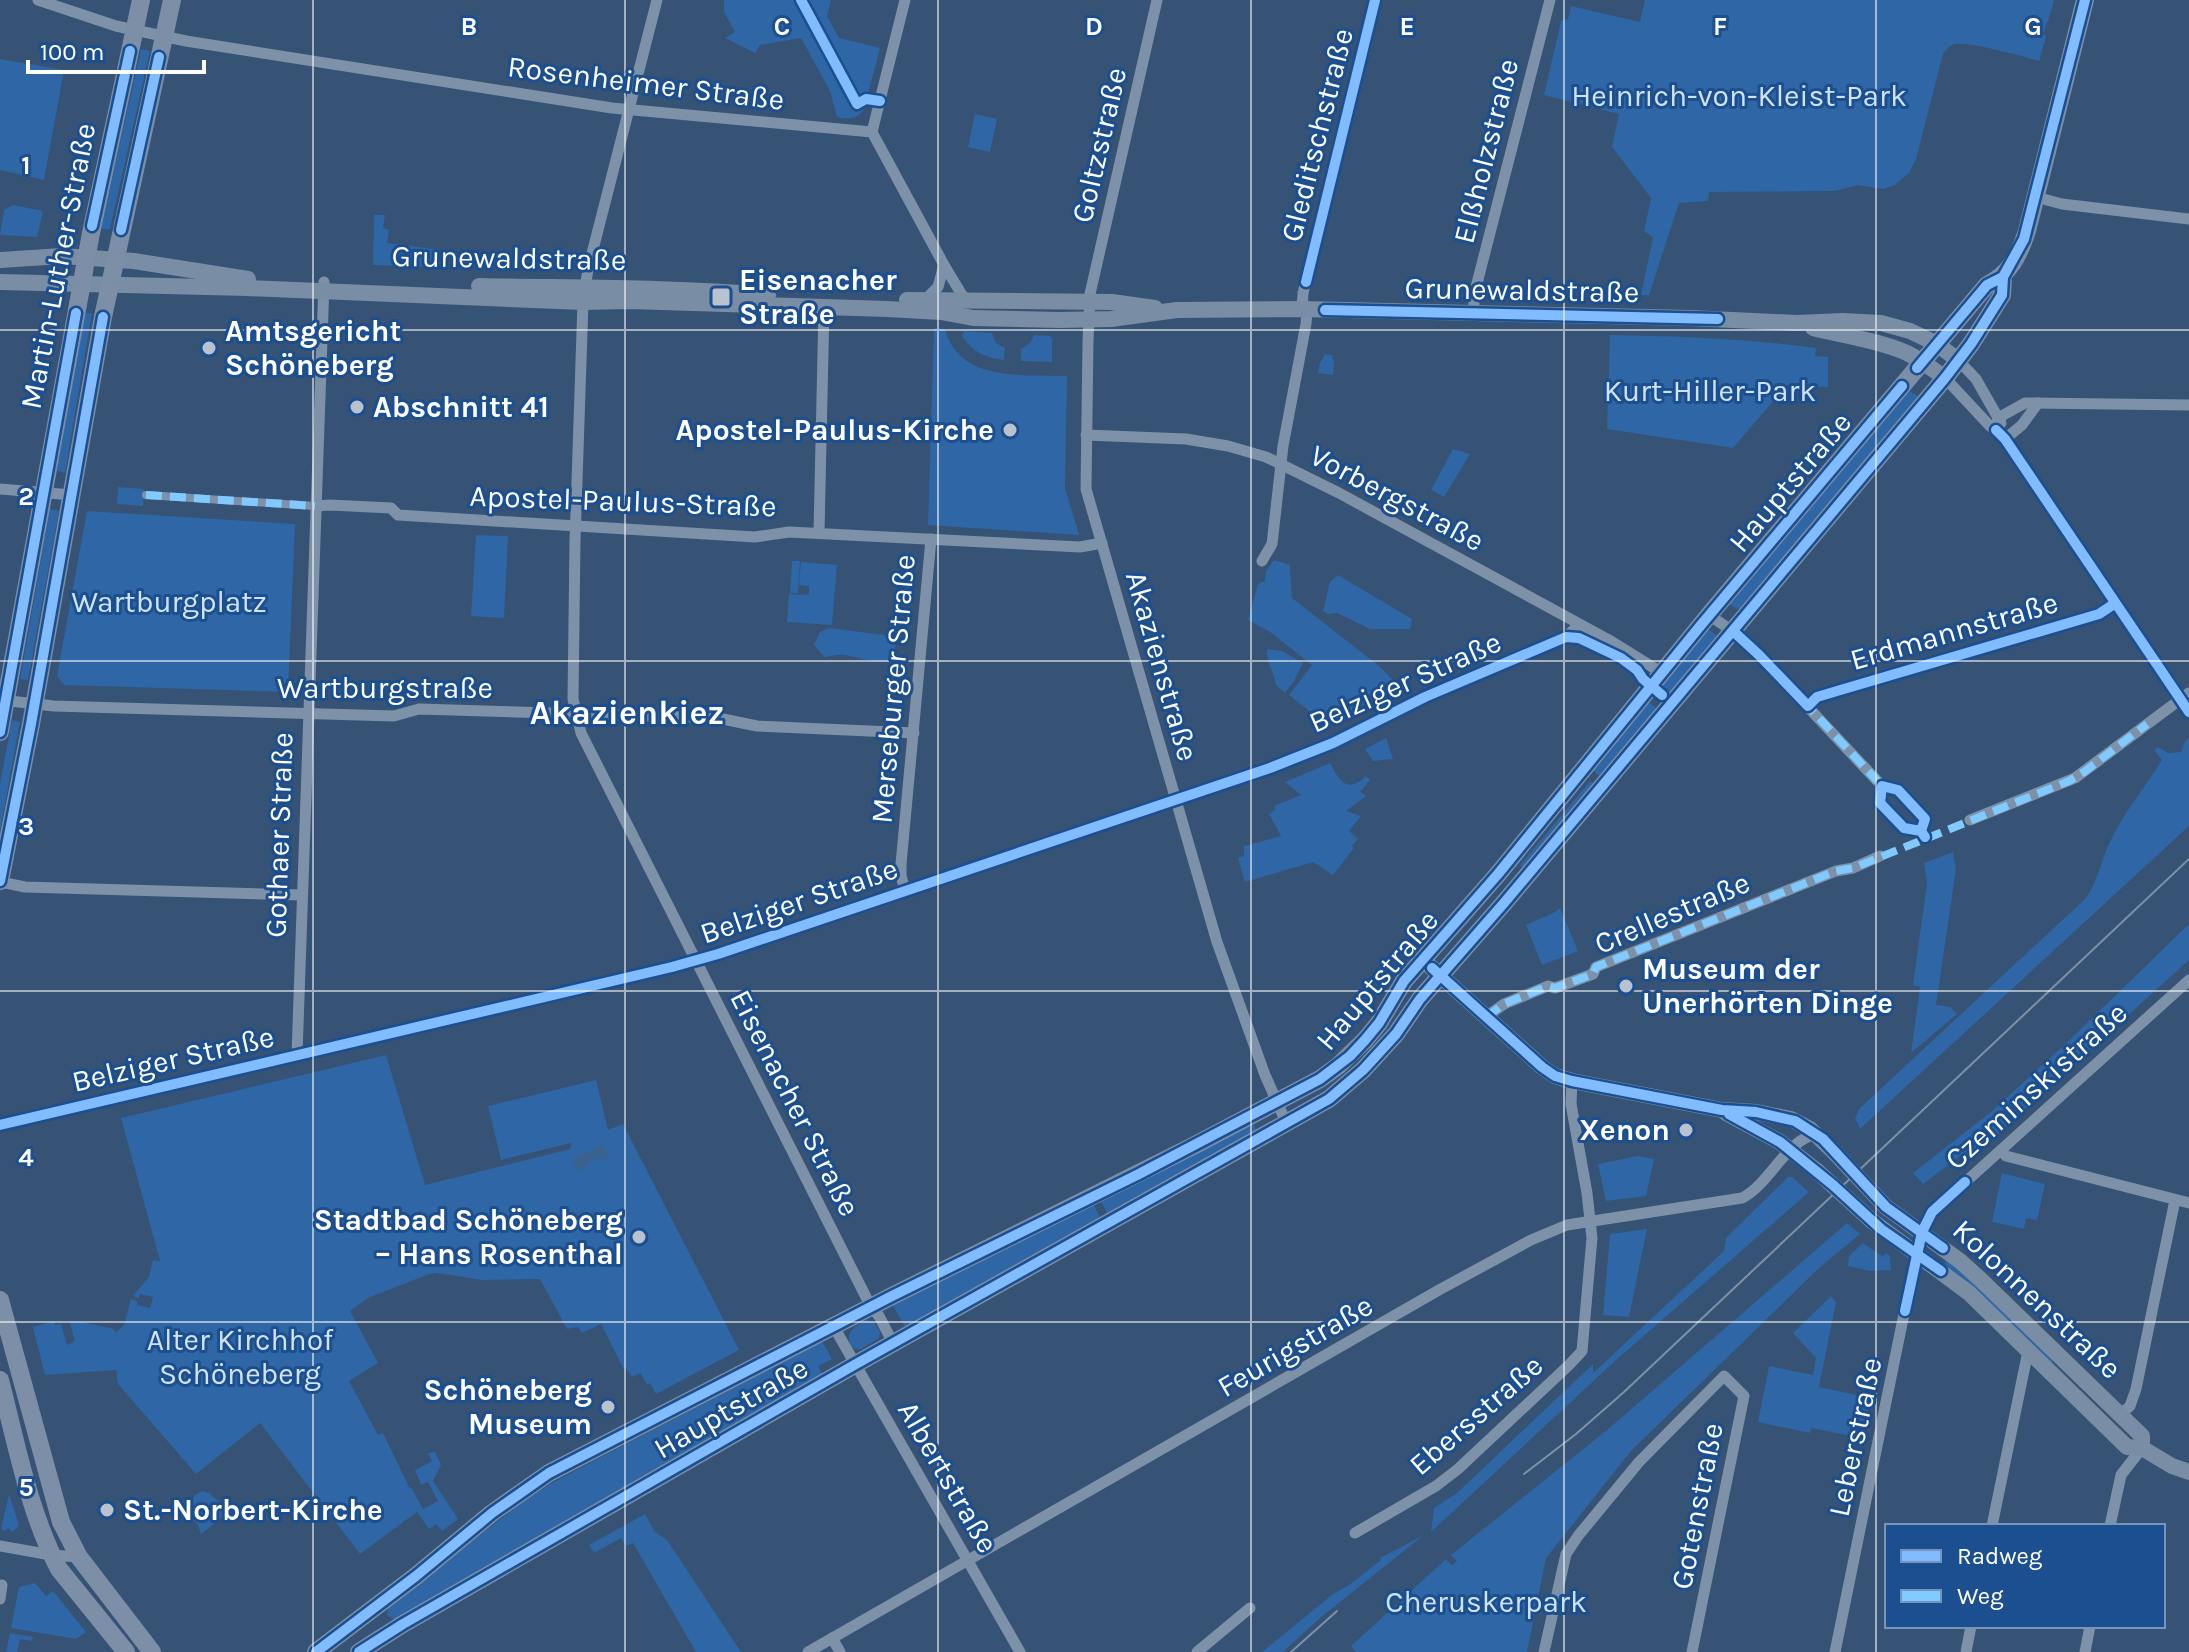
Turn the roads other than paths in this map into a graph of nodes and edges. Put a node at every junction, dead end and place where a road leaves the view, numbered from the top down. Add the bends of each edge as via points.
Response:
1 (38, 0) edge
2 (141, 0) edge
3 (172, 0) edge
4 (657, 0) edge
5 (905, 0) edge
6 (1157, 0) edge
7 (1375, 0) edge
8 (1550, 0) edge
9 (2085, 0) edge
10 (135, 30) junction
11 (164, 36) junction
12 (629, 110) junction
13 (872, 132) junction
14 (2036, 197) junction
15 (2189, 219) edge
16 (86, 257) junction
17 (115, 259) junction
18 (0, 260) edge
19 (944, 265) junction
20 (2003, 277) junction
21 (0, 282) edge
22 (81, 284) junction
23 (109, 285) junction
24 (323, 287) junction
25 (584, 294) junction
26 (925, 300) junction
27 (968, 300) junction
28 (824, 307) junction
29 (1019, 310) junction
30 (1089, 310) junction
31 (1304, 310) junction
32 (1473, 314) junction
33 (1797, 323) junction
34 (1937, 344) junction
35 (1959, 361) junction
36 (1922, 362) junction
37 (1945, 378) junction
38 (2038, 403) junction
39 (2189, 405) edge
40 (2000, 429) junction
41 (1086, 435) junction
42 (1281, 464) junction
43 (0, 489) edge
44 (43, 491) junction
45 (72, 495) junction
46 (146, 495) dead end
47 (315, 506) junction
48 (576, 527) junction
49 (819, 533) junction
50 (931, 539) junction
51 (1102, 543) junction
52 (1262, 561) dead end
53 (2114, 604) junction
54 (1709, 615) junction
55 (1579, 625) junction
56 (1733, 631) junction
57 (1662, 673) junction
58 (2185, 696) edge
59 (3, 700) edge
60 (35, 704) junction
61 (1808, 706) junction
62 (2189, 712) edge
63 (575, 713) junction
64 (308, 714) junction
65 (0, 732) edge
66 (914, 733) junction
67 (1882, 786) dead end
68 (1175, 799) junction
69 (1970, 820) dead end
70 (1880, 856) dead end
71 (0, 881) edge
72 (905, 890) junction
73 (301, 895) junction
74 (697, 960) junction
75 (1423, 960) junction
76 (1441, 976) junction
77 (2189, 980) edge
78 (1486, 1017) junction
79 (297, 1055) junction
80 (1572, 1081) junction
81 (1277, 1102) junction
82 (1722, 1110) junction
83 (1286, 1122) junction
84 (0, 1125) edge
85 (1817, 1134) junction
86 (1790, 1150) junction
87 (2001, 1150) junction
88 (2175, 1200) junction
89 (2189, 1203) edge
90 (1590, 1220) junction
91 (1922, 1232) junction
92 (1916, 1255) junction
93 (0, 1300) edge
94 (871, 1307) junction
95 (834, 1327) junction
96 (893, 1343) junction
97 (2028, 1351) junction
98 (856, 1364) junction
99 (0, 1380) edge
100 (2120, 1415) junction
101 (2142, 1448) junction
102 (2189, 1472) edge
103 (1992, 1524) edge
104 (2110, 1524) edge
105 (1355, 1533) dead end
106 (0, 1546) edge
107 (51, 1555) junction
108 (79, 1557) junction
109 (967, 1559) junction
110 (2, 1585) dead end
111 (0, 1599) edge
112 (386, 1599) junction
113 (1250, 1608) dead end
114 (360, 1619) junction
115 (403, 1624) junction
116 (1971, 1628) edge
117 (2090, 1628) edge
118 (379, 1638) junction
119 (832, 1638) junction
120 (126, 1652) edge
121 (152, 1652) edge
122 (316, 1652) edge
123 (359, 1652) edge
124 (808, 1652) edge
125 (840, 1652) edge
126 (1020, 1652) edge
127 (1197, 1652) edge
128 (1546, 1652) edge
129 (1692, 1652) edge
130 (1835, 1652) edge
131 (1966, 1652) edge
132 (2085, 1652) edge

1 - 10 street, Rosenheimer Straße
2 - 10 main road, Martin-Luther-Straße
3 - 11 main road, Martin-Luther-Straße
4 - 12 street, Eisenacher Straße
5 - 13 street
6 - 30 street, Goltzstraße
7 - 31 street, Gleditschstraße via 1303,293
8 - 32 street, Elßholzstraße
9 - 14 main road
10 - 11 street, Rosenheimer Straße
10 - 16 main road, Martin-Luther-Straße
11 - 12 street, Rosenheimer Straße
11 - 17 main road, Martin-Luther-Straße
12 - 13 street, Rosenheimer Straße
12 - 25 street, Eisenacher Straße
13 - 19 street
14 - 15 street
14 - 20 main road via 2024,239
16 - 17 main road, Grunewaldstraße
16 - 18 main road, Grunewaldstraße
16 - 22 main road, Martin-Luther-Straße
17 - 23 main road, Martin-Luther-Straße
17 - 24 main road, Grunewaldstraße
19 - 26 street via 938,287
19 - 27 street
20 - 34 main road, Hauptstraße via 1987,285
20 - 35 main road, Hauptstraße via 2002,295
21 - 22 main road, Grunewaldstraße
22 - 23 main road, Grunewaldstraße
22 - 44 main road, Martin-Luther-Straße
23 - 24 main road, Grunewaldstraße
23 - 45 main road, Martin-Luther-Straße
24 - 25 main road, Grunewaldstraße
24 - 47 street, Gothaer Straße
25 - 26 main road, Grunewaldstraße via 718,291
25 - 28 main road, Grunewaldstraße via 630,301
25 - 48 street, Eisenacher Straße
26 - 27 main road, Grunewaldstraße
27 - 29 main road, Grunewaldstraße
28 - 29 main road, Grunewaldstraße via 973,318
28 - 49 street
29 - 30 main road, Grunewaldstraße
30 - 31 main road, Grunewaldstraße via 1111,319 1177,310
30 - 41 street, Akazienstraße
31 - 32 main road, Grunewaldstraße
31 - 42 street, Gleditschstraße via 1306,324
32 - 33 main road, Grunewaldstraße
33 - 34 main road, Grunewaldstraße via 1881,323
33 - 36 main road, Grunewaldstraße via 1888,346
34 - 35 main road, Grunewaldstraße
34 - 36 main road, Hauptstraße
35 - 37 main road, Hauptstraße
35 - 40 street via 1976,379
36 - 37 main road, Grunewaldstraße
36 - 54 main road, Hauptstraße
37 - 40 street
37 - 56 main road, Hauptstraße
38 - 39 street
38 - 40 street via 2025,403
38 - 40 street via 2022,425
40 - 53 street
41 - 42 street, Vorbergstraße via 1206,441
41 - 51 street, Akazienstraße via 1086,489
42 - 52 street, Gleditschstraße via 1272,544
42 - 55 street, Vorbergstraße
43 - 44 street
44 - 45 street
44 - 59 main road, Martin-Luther-Straße
45 - 60 main road, Martin-Luther-Straße
46 - 47 street, Apostel-Paulus-Straße
47 - 48 street, Apostel-Paulus-Straße via 391,508 398,515
47 - 64 street, Gothaer Straße
48 - 49 street, Apostel-Paulus-Straße via 755,537
48 - 63 street, Eisenacher Straße
49 - 50 street, Apostel-Paulus-Straße
50 - 51 street, Apostel-Paulus-Straße via 1080,547
50 - 66 street, Merseburger Straße
51 - 68 street, Akazienstraße
53 - 58 street
53 - 61 street, Erdmannstraße via 2099,614 1817,697
54 - 56 street
54 - 57 main road, Hauptstraße
55 - 57 street, Vorbergstraße
55 - 68 street, Belziger Straße via 1562,640 1333,743
56 - 61 street
56 - 76 main road, Hauptstraße
57 - 75 main road, Hauptstraße
58 - 62 street
58 - 69 street via 2075,778
59 - 60 street, Wartburgstraße
59 - 65 main road, Martin-Luther-Straße
60 - 64 street, Wartburgstraße
60 - 71 main road, Martin-Luther-Straße
61 - 67 street
63 - 64 street, Wartburgstraße via 419,709 394,716
63 - 66 street, Wartburgstraße
63 - 74 street, Eisenacher Straße
64 - 73 street, Gothaer Straße
66 - 72 street, Merseburger Straße via 901,864
68 - 72 street, Belziger Straße
68 - 81 street, Akazienstraße via 1220,952
70 - 78 street, Crellestraße via 1596,967 1593,974 1548,986
71 - 73 street via 25,887
72 - 74 street, Belziger Straße
73 - 79 street, Gothaer Straße
74 - 79 street, Belziger Straße
74 - 94 street, Eisenacher Straße
75 - 76 main road, Kolonnenstraße
75 - 81 main road, Hauptstraße via 1350,1056
76 - 78 main road, Kolonnenstraße
76 - 83 main road, Hauptstraße via 1363,1070 1329,1099
77 - 87 street, Czeminskistraße
78 - 80 main road, Kolonnenstraße via 1548,1072
79 - 84 street, Belziger Straße
80 - 82 main road, Kolonnenstraße
80 - 90 street
81 - 83 street, Akazienstraße
81 - 94 main road, Hauptstraße
82 - 85 main road, Kolonnenstraße via 1782,1117
82 - 86 main road, Kolonnenstraße
83 - 96 main road, Hauptstraße
85 - 86 street, Feurigstraße
85 - 91 main road, Kolonnenstraße, bridge via 1886,1207
86 - 90 street, Feurigstraße via 1742,1198
86 - 92 main road, Kolonnenstraße, bridge
87 - 88 street via 2006,1156
87 - 91 street, Czeminskistraße via 1932,1212
88 - 89 street
88 - 100 street via 2136,1389
90 - 105 street, Ebersstraße via 1593,1243 1582,1351 1458,1469
90 - 109 street, Feurigstraße via 1567,1225 1495,1259
91 - 92 street, Leberstraße
91 - 100 main road, Kolonnenstraße via 1970,1270
92 - 97 main road, Kolonnenstraße via 1969,1293
92 - 130 street, Leberstraße
93 - 108 main road via 60,1519
94 - 95 main road, Hauptstraße
94 - 96 street, Eisenacher Straße
95 - 98 street, Albertstraße
95 - 112 main road, Hauptstraße via 549,1473
96 - 98 main road, Hauptstraße
97 - 101 main road, Kolonnenstraße via 2127,1447
97 - 103 street
98 - 109 street, Albertstraße
98 - 115 main road, Hauptstraße
99 - 107 main road
100 - 101 main road, Kolonnenstraße via 2142,1436
101 - 102 main road, Kolonnenstraße
101 - 104 street via 2121,1475
106 - 107 street
107 - 108 street
107 - 120 main road
108 - 121 main road
109 - 119 street, Feurigstraße
109 - 126 street, Albertstraße
110 - 111 street
112 - 114 main road, Hauptstraße
112 - 115 main road via 384,1619
113 - 127 street
114 - 118 main road via 380,1625
114 - 122 main road, Hauptstraße
115 - 118 main road, Hauptstraße
116 - 131 street
117 - 132 street
118 - 123 main road, Hauptstraße
119 - 124 street, Feurigstraße
119 - 125 street
128 - 129 street, Gotenstraße via 1566,1554 1639,1462 1724,1376 1744,1396

